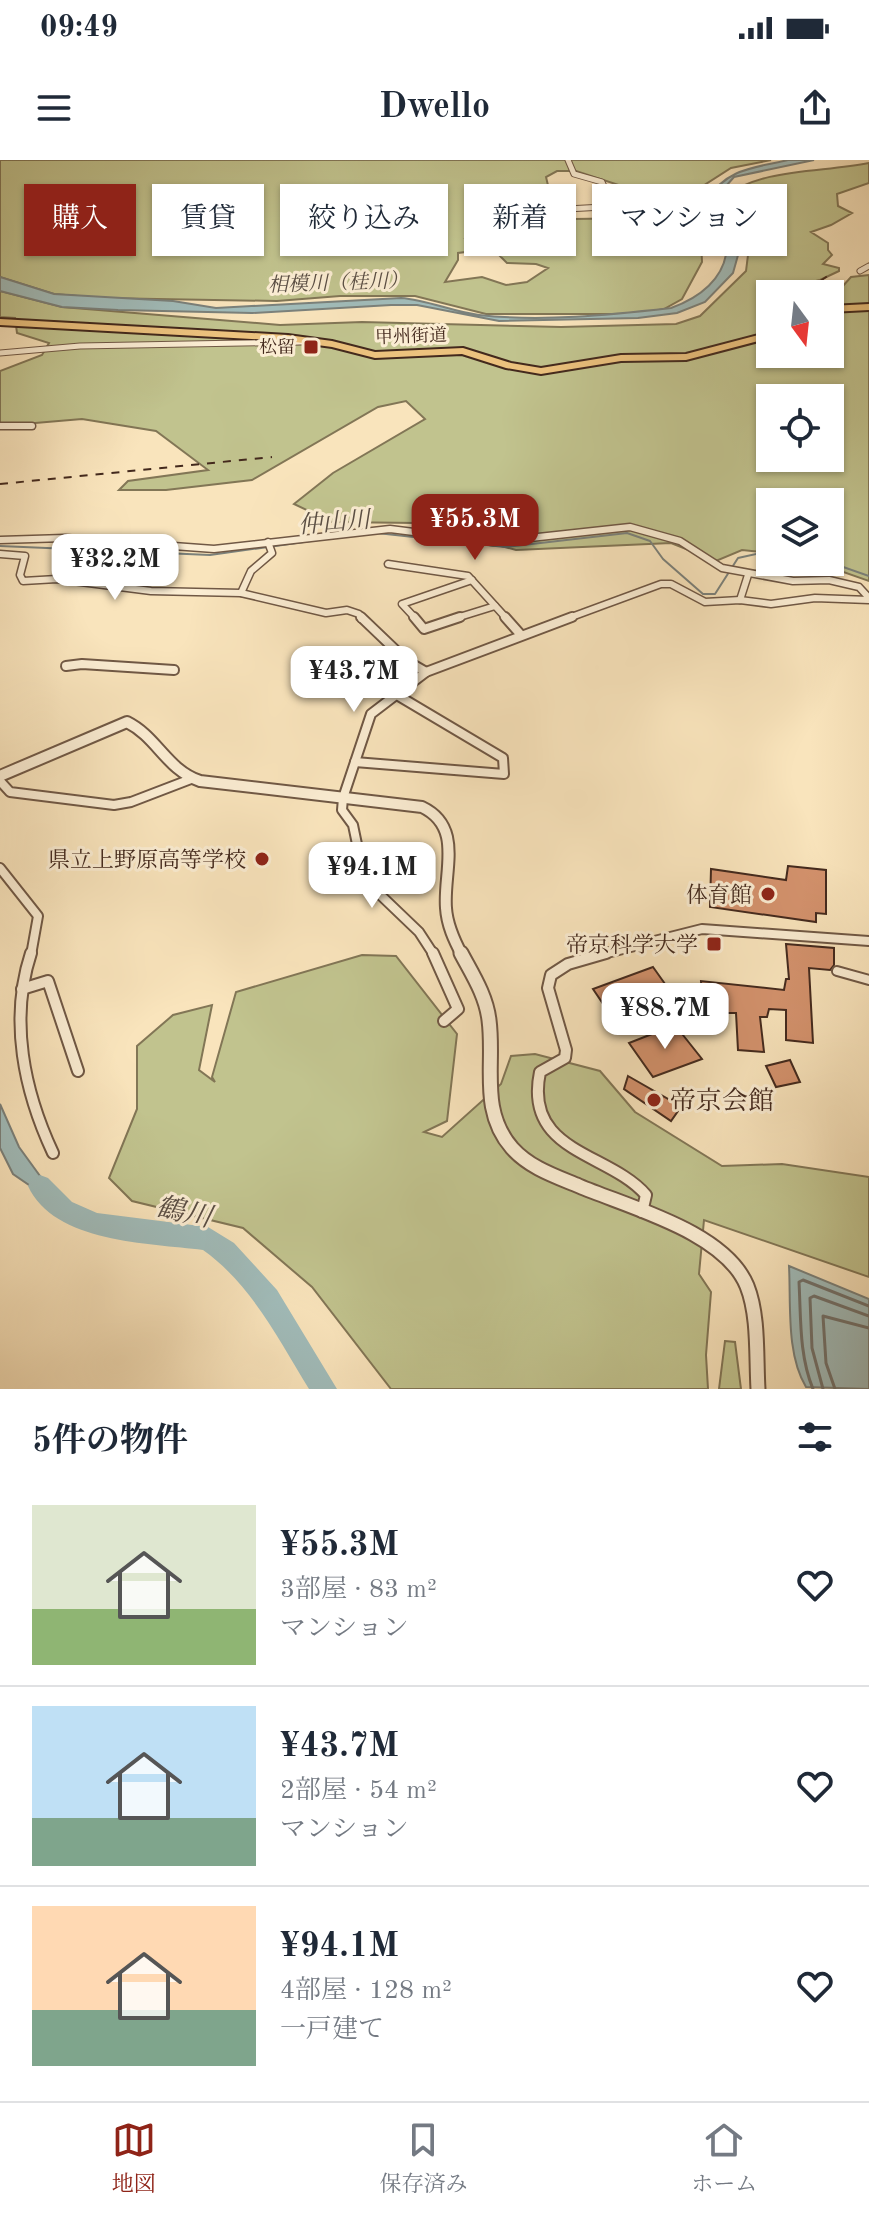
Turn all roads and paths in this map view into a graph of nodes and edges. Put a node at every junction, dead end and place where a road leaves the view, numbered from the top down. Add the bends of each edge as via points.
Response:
1 (568, 160) edge
2 (576, 208) edge
3 (869, 266) edge
4 (860, 271) dead end
5 (869, 307) edge
6 (844, 308) edge
7 (0, 322) edge
8 (756, 339) edge
9 (319, 341) junction
10 (0, 353) edge
11 (0, 426) edge
12 (32, 426) dead end
13 (0, 540) edge
14 (268, 542) junction
15 (0, 554) edge
16 (388, 564) dead end
17 (748, 575) junction
18 (472, 580) junction
19 (241, 593) junction
20 (869, 599) edge
21 (740, 600) junction
22 (495, 606) junction
23 (521, 635) junction
24 (66, 666) dead end
25 (174, 670) dead end
26 (426, 672) junction
27 (397, 695) junction
28 (355, 762) junction
29 (0, 778) edge
30 (191, 779) junction
31 (343, 798) junction
32 (0, 868) edge
33 (869, 941) edge
34 (837, 971) dead end
35 (869, 980) edge
36 (22, 989) junction
37 (444, 1021) dead end
38 (78, 1071) dead end
39 (53, 1153) dead end
40 (642, 1213) junction
41 (758, 1389) edge

1 - 2 street via 574,174 602,182 608,195 603,207
3 - 4 street
5 - 6 highway
7 - 9 highway, 甲州街道
8 - 9 highway, 甲州街道 via 686,357 621,358 541,371 463,351 375,355
9 - 10 street
11 - 12 street
13 - 14 street via 65,538 194,549
14 - 17 street via 390,529 493,542 630,527 680,541 722,568
14 - 19 street via 272,553 251,571
15 - 19 street via 25,556 23,581
16 - 18 street
17 - 20 street via 829,580 859,587
17 - 21 street
18 - 22 street
18 - 22 street via 402,604 424,629
19 - 26 street via 326,613 359,614 407,661
20 - 21 street via 771,604
21 - 23 street via 705,602 661,584
22 - 23 street
23 - 26 street
24 - 25 street
26 - 27 street
27 - 28 street via 371,714
27 - 28 street via 503,758 504,774
28 - 31 street
29 - 30 street via 10,792 114,805
29 - 30 street via 127,722
30 - 31 street
31 - 37 street via 342,810 353,825 363,873 419,932 448,981 458,1009
31 - 40 street via 412,804 430,811 447,829 447,919 489,1016 491,1113 506,1143 533,1167
32 - 36 street via 38,916
33 - 40 street via 702,929 568,964 551,975 548,988 566,1050 565,1058 540,1072 536,1090 544,1116 570,1151 639,1183 646,1195
34 - 35 street
36 - 38 street via 48,981
36 - 39 street via 30,1094
40 - 41 street via 698,1236 740,1271 752,1306

